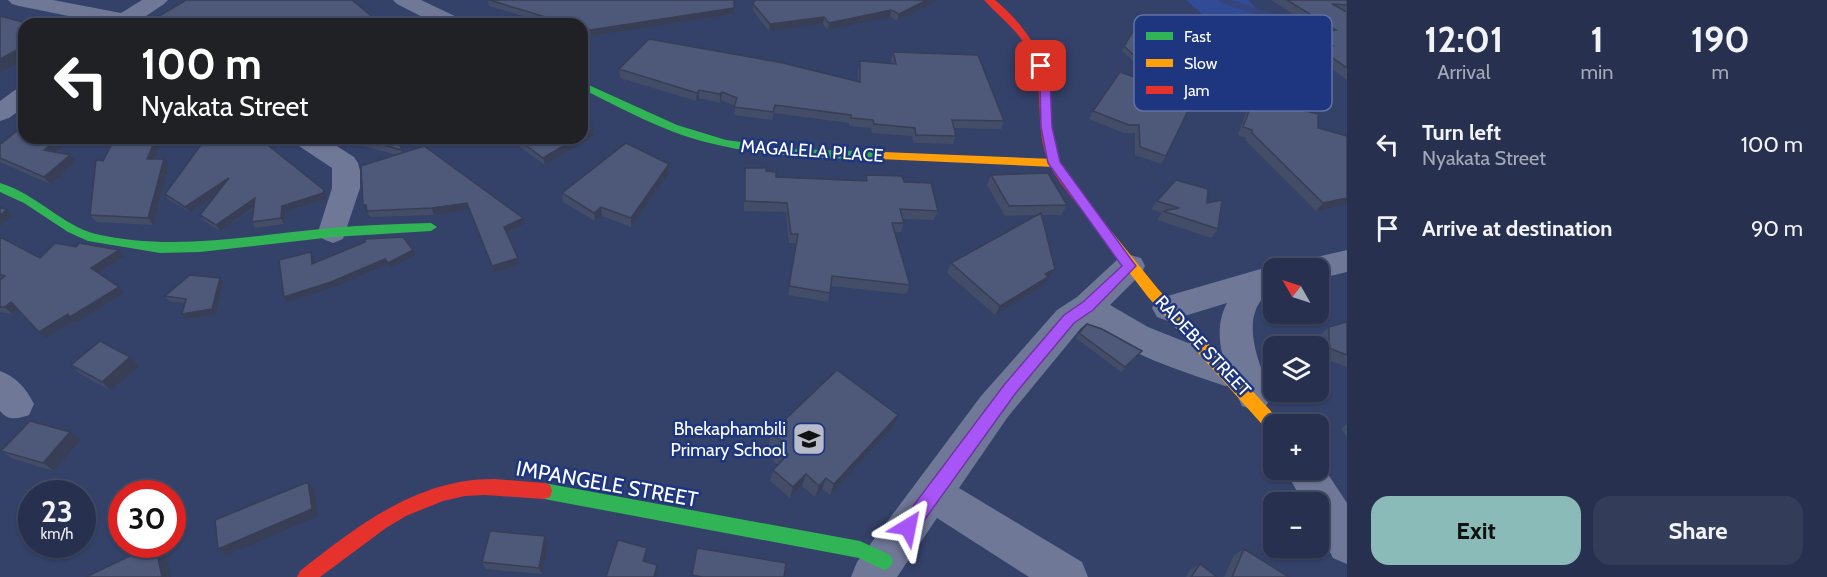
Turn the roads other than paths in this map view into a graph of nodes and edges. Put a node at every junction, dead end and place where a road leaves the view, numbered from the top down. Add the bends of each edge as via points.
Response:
1 (19, 0) edge
2 (157, 0) edge
3 (404, 0) edge
4 (989, 0) edge
5 (103, 18) edge
6 (128, 18) edge
7 (441, 18) edge
8 (588, 88) edge
9 (18, 99) edge
10 (0, 112) edge
11 (314, 144) edge
12 (1054, 163) junction
13 (0, 187) edge
14 (431, 227) dead end
15 (333, 232) junction
16 (1347, 261) edge
17 (1329, 265) edge
18 (1130, 266) junction
19 (1263, 281) edge
20 (1263, 283) edge
21 (1088, 306) junction
22 (1168, 308) junction
23 (1225, 372) junction
24 (1264, 414) edge
25 (1265, 414) edge
26 (1311, 480) edge
27 (932, 493) junction
28 (1347, 544) edge
29 (878, 569) edge
30 (306, 577) edge
31 (1067, 577) edge

1 - 5 street
2 - 6 street
3 - 7 street
4 - 12 street via 1026,33 1038,53 1045,80 1047,127
8 - 12 street, MAGALELA PLACE via 665,123 731,145 874,156
9 - 10 street
11 - 15 street via 344,163 347,169
12 - 18 street, RADEBE STREET
13 - 15 street via 92,238 160,248
14 - 15 street
16 - 17 street
18 - 21 street
18 - 22 street, RADEBE STREET
19 - 22 street
20 - 25 street via 1246,294 1234,332 1237,349
21 - 23 street via 1134,334
21 - 27 street via 1069,319 994,407
22 - 23 street, RADEBE STREET
23 - 24 street, RADEBE STREET
26 - 28 street
27 - 29 street
27 - 31 street
29 - 30 street, IMPANGELE STREET via 860,550 546,491 500,487 465,488 425,500 369,530

